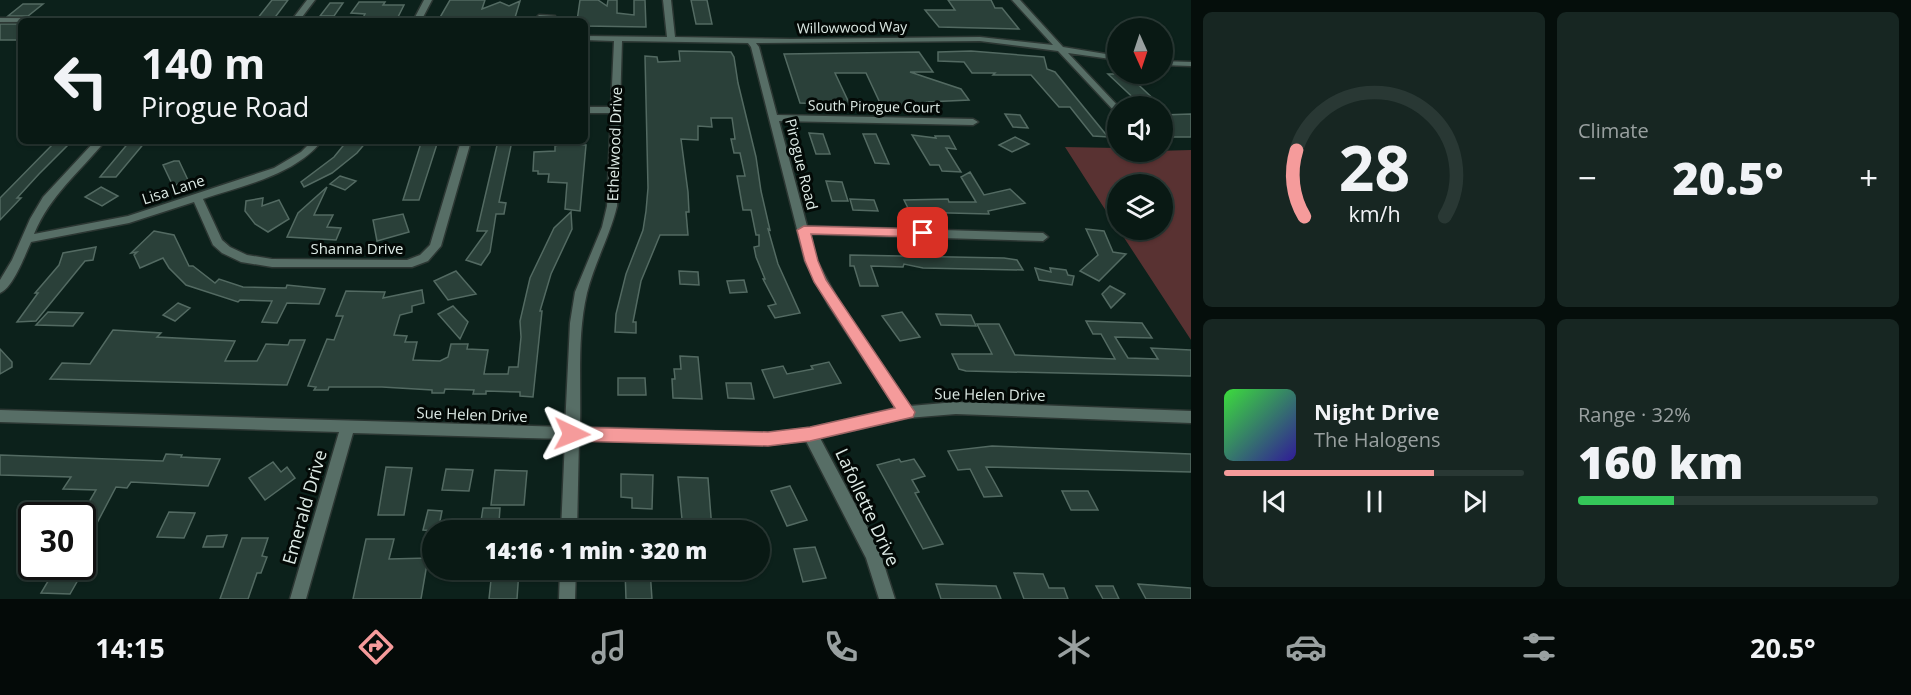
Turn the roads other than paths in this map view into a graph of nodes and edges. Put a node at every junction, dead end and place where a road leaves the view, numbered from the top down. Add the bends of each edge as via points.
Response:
1 (311, 0) edge
2 (428, 0) edge
3 (667, 0) edge
4 (1016, 0) edge
5 (296, 18) edge
6 (419, 18) edge
7 (0, 20) edge
8 (18, 20) edge
9 (588, 38) edge
10 (618, 39) junction
11 (671, 39) junction
12 (751, 41) junction
13 (1060, 49) junction
14 (1107, 56) edge
15 (1173, 63) edge
16 (1191, 64) edge
17 (1107, 100) edge
18 (588, 110) edge
19 (616, 110) junction
20 (775, 118) junction
21 (973, 122) dead end
22 (97, 144) edge
23 (314, 144) edge
24 (465, 144) edge
25 (197, 197) junction
26 (804, 230) junction
27 (1043, 237) dead end
28 (27, 238) junction
29 (0, 289) edge
30 (908, 412) junction
31 (0, 416) edge
32 (1191, 417) edge
33 (348, 427) junction
34 (572, 434) junction
35 (810, 434) junction
36 (569, 520) edge
37 (568, 580) edge
38 (298, 599) edge
39 (567, 599) edge
40 (887, 599) edge

1 - 5 street
2 - 6 street
3 - 11 street
4 - 13 street
7 - 8 street
9 - 10 street, Willowwood Way
10 - 11 street, Willowwood Way
10 - 19 street, Ethelwood Drive
11 - 12 street, Willowwood Way
12 - 13 street, Willowwood Way via 980,39
12 - 20 street, Pirogue Road
13 - 14 street, Willowwood Way
13 - 17 street
15 - 16 street
18 - 19 street
19 - 34 street, Ethelwood Drive via 612,206 581,292 576,323
20 - 21 street, South Pirogue Court
20 - 26 street, Pirogue Road
22 - 28 street via 48,198
23 - 25 street, Lisa Lane via 277,170
24 - 25 street, Shanna Drive via 435,246 424,258 408,264 272,263 245,259 217,242
25 - 28 street, Lisa Lane via 129,219
26 - 27 street
26 - 30 street, Pirogue Road via 820,282
28 - 29 street
30 - 32 street, Sue Helen Drive via 988,408
30 - 35 street, Sue Helen Drive
31 - 33 street, Sue Helen Drive
33 - 34 street, Sue Helen Drive
33 - 38 street, Emerald Drive
34 - 35 street, Sue Helen Drive via 768,439
34 - 36 street, Ethelwood Drive
35 - 40 street, Lafollette Drive via 873,555
37 - 39 street

